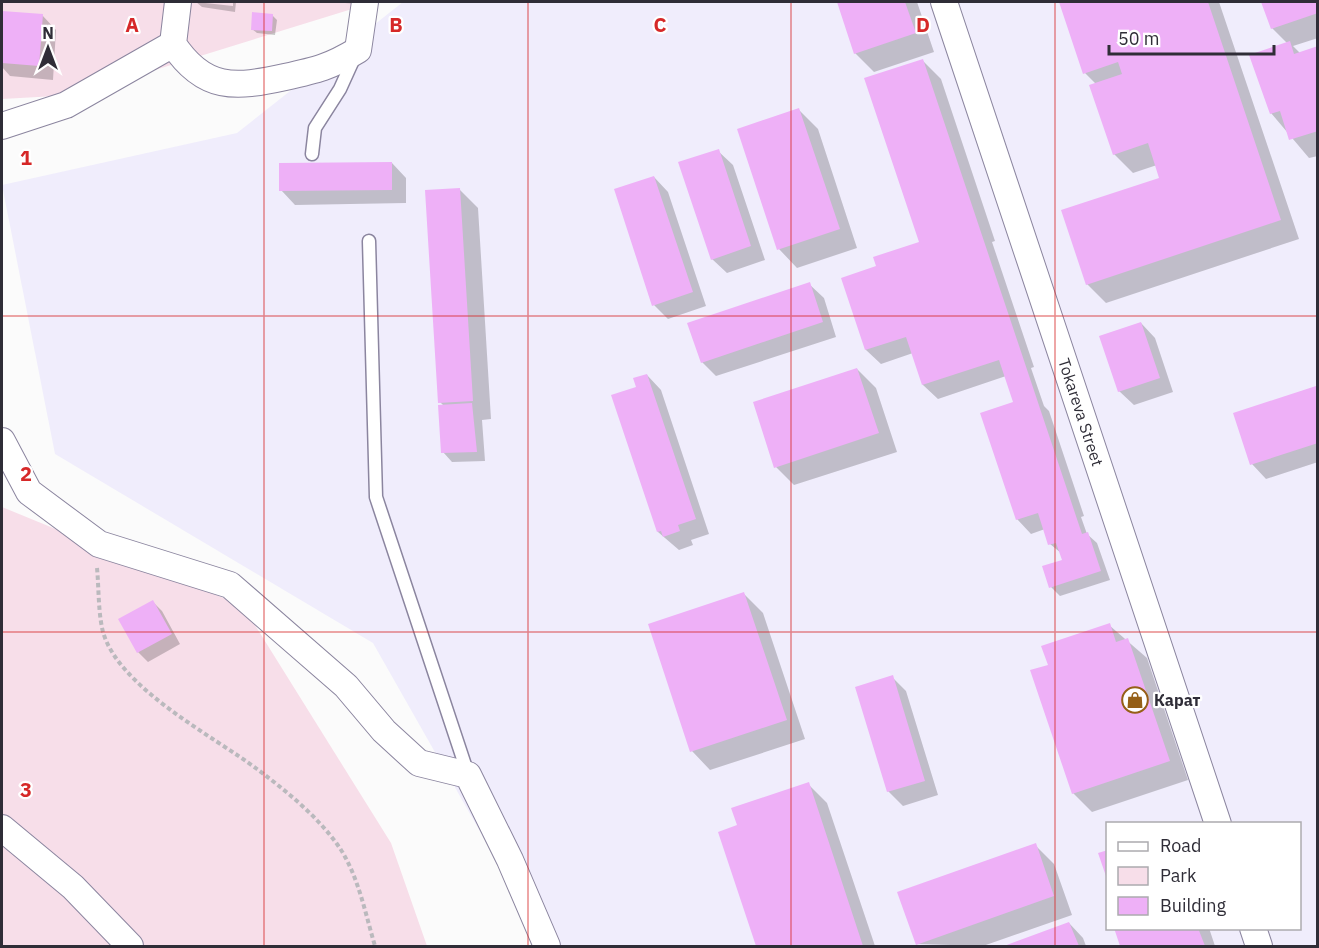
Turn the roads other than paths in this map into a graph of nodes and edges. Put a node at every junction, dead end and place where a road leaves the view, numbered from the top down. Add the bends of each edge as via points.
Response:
1 (177, 2) edge
2 (365, 2) edge
3 (944, 2) edge
4 (173, 44) junction
5 (358, 50) junction
6 (2, 126) edge
7 (312, 154) dead end
8 (369, 241) dead end
9 (2, 441) edge
10 (468, 775) junction
11 (1217, 822) edge
12 (2, 828) edge
13 (1254, 930) edge
14 (129, 946) edge
15 (547, 946) edge
16 (1260, 946) edge

1 - 4 street
2 - 5 street
3 - 11 street, Tokareva Street
4 - 5 street via 184,61 200,74 238,86 329,68
4 - 6 street via 66,105
5 - 7 lane via 340,89 315,128
8 - 10 lane via 376,497
9 - 10 street via 29,492 99,544 231,585 346,686 419,763
10 - 15 street
12 - 14 street via 73,887
13 - 16 street

